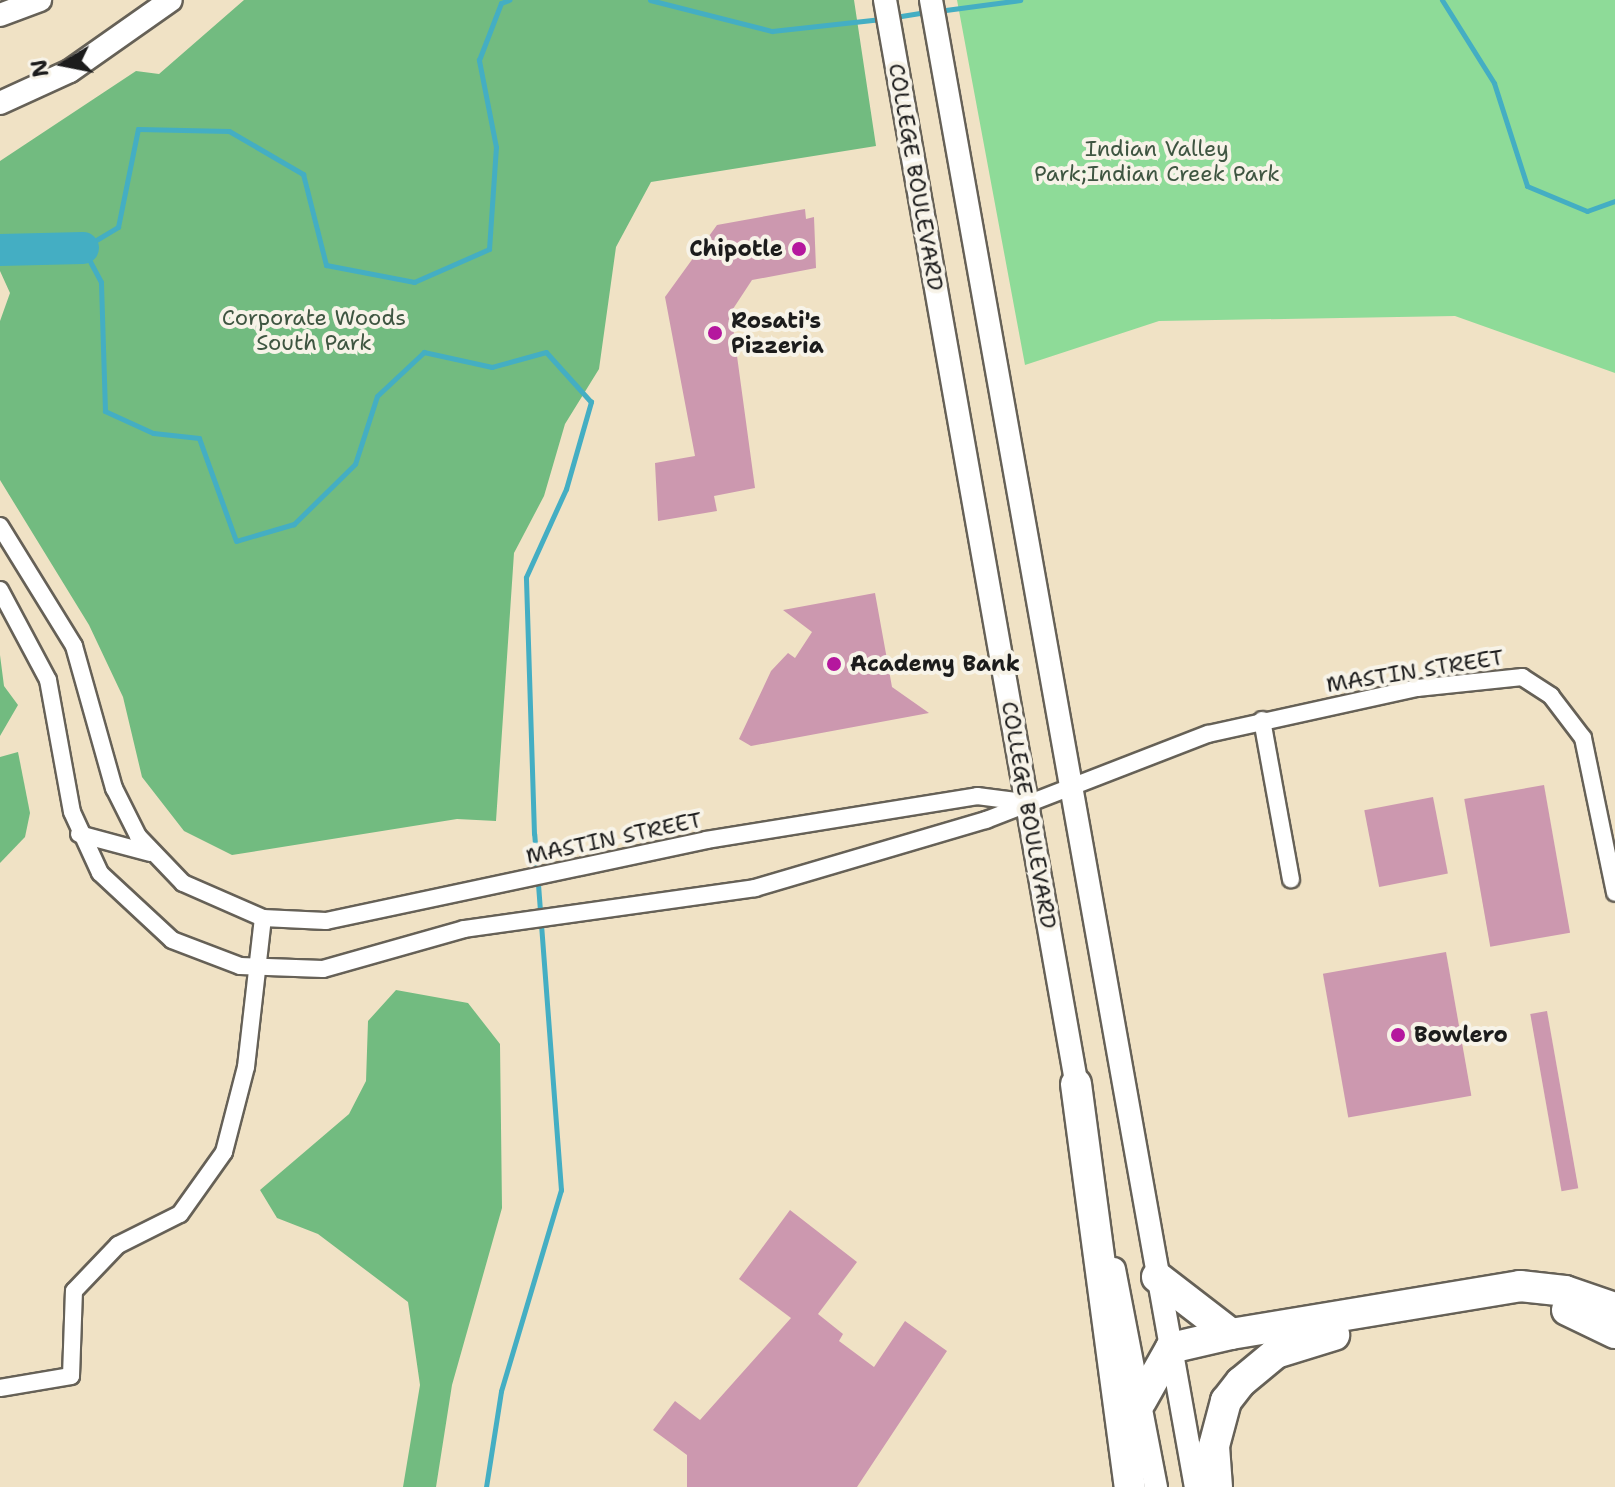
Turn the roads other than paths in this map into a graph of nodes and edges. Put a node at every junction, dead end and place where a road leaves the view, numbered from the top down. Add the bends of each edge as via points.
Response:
1 (40, 0) edge
2 (171, 0) edge
3 (885, 0) edge
4 (931, 0) edge
5 (0, 15) edge
6 (0, 103) edge
7 (0, 526) edge
8 (0, 590) edge
9 (1262, 720) junction
10 (1075, 787) junction
11 (1026, 803) junction
12 (79, 834) junction
13 (151, 853) junction
14 (1291, 879) dead end
15 (1615, 893) edge
16 (263, 918) junction
17 (257, 968) junction
18 (1076, 1084) junction
19 (1157, 1277) junction
20 (1615, 1308) edge
21 (1615, 1333) edge
22 (1231, 1334) junction
23 (1171, 1348) junction
24 (0, 1388) edge
25 (1141, 1401) junction
26 (1130, 1487) edge
27 (1156, 1487) edge
28 (1196, 1487) edge
29 (1217, 1487) edge

1 - 5 main road
2 - 6 main road via 70,71
3 - 11 main road, COLLEGE BOULEVARD
4 - 10 main road, COLLEGE BOULEVARD
7 - 13 street via 74,646 114,788
8 - 12 street, MASTIN STREET via 48,680
9 - 10 street, MASTIN STREET
9 - 14 street
9 - 15 street, MASTIN STREET via 1417,688 1522,677 1551,696 1583,738
10 - 11 street, MASTIN STREET
10 - 19 main road, COLLEGE BOULEVARD
11 - 16 street, MASTIN STREET via 977,796 706,840 326,921
11 - 17 street, MASTIN STREET via 755,888 511,922 323,969
11 - 18 main road, COLLEGE BOULEVARD
12 - 13 street
12 - 17 street, MASTIN STREET via 100,873 152,926 195,952
13 - 16 street, MASTIN STREET via 202,894
16 - 17 street
17 - 24 street via 236,1119 205,1184 180,1214 118,1245 74,1291 71,1376
18 - 25 main road, COLLEGE BOULEVARD
18 - 26 highway
19 - 22 highway
19 - 23 main road, COLLEGE BOULEVARD
20 - 22 highway via 1565,1291 1520,1286
21 - 29 highway via 1573,1311 1526,1305 1299,1343 1255,1367 1226,1401 1214,1446
22 - 23 highway
23 - 25 highway
23 - 28 main road, COLLEGE BOULEVARD
25 - 27 main road, COLLEGE BOULEVARD

